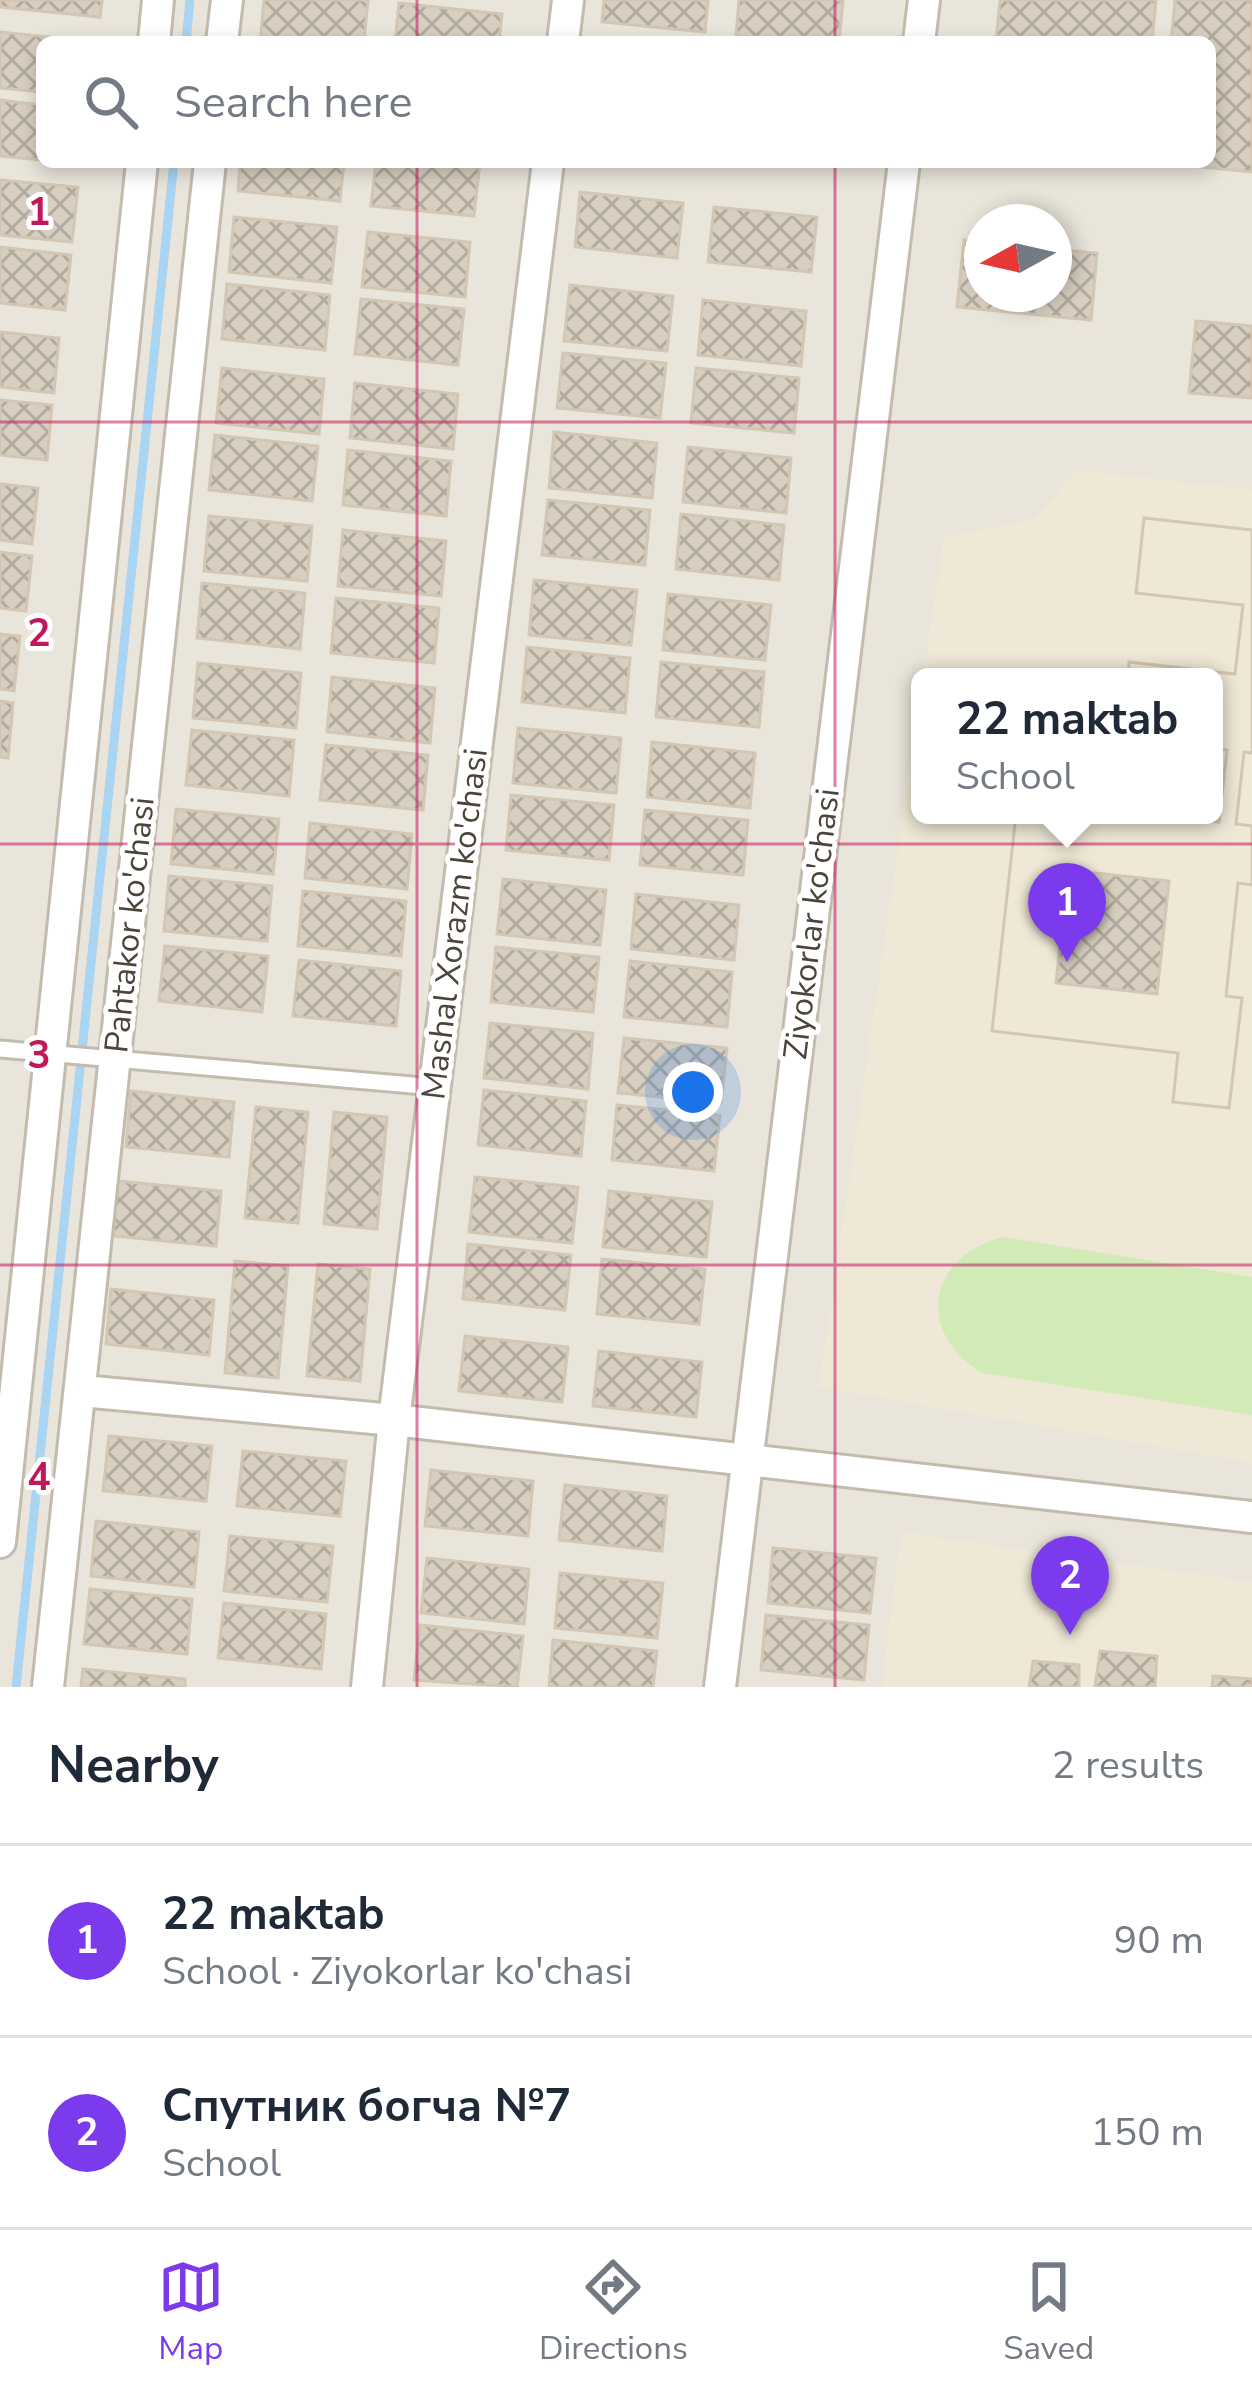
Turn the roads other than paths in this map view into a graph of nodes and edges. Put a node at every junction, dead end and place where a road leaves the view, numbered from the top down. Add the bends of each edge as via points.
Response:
1 (158, 0) edge
2 (227, 0) edge
3 (568, 0) edge
4 (924, 0) edge
5 (155, 36) edge
6 (223, 36) edge
7 (564, 36) edge
8 (920, 36) edge
9 (141, 168) edge
10 (209, 168) edge
11 (547, 168) edge
12 (903, 168) edge
13 (0, 1049) edge
14 (50, 1055) junction
15 (435, 1087) junction
16 (82, 1391) junction
17 (394, 1420) junction
18 (746, 1460) junction
19 (1252, 1516) edge
20 (0, 1542) edge
21 (48, 1687) edge
22 (368, 1687) edge
23 (720, 1687) edge

1 - 5 street
2 - 6 street
3 - 7 street
4 - 8 street
9 - 14 street, Pahtakor ko'chasi
10 - 16 street, Pahtakor ko'chasi
11 - 15 street, Mashal Xorazm ko'chasi
12 - 18 street, Ziyokorlar ko'chasi
13 - 14 lane
14 - 15 lane
14 - 20 street, Pahtakor ko'chasi
15 - 17 street, Mashal Xorazm ko'chasi
16 - 17 street
16 - 21 street, Pahtakor ko'chasi
17 - 18 street
17 - 22 street, Mashal Xorazm ko'chasi
18 - 19 street
18 - 23 street, Ziyokorlar ko'chasi

